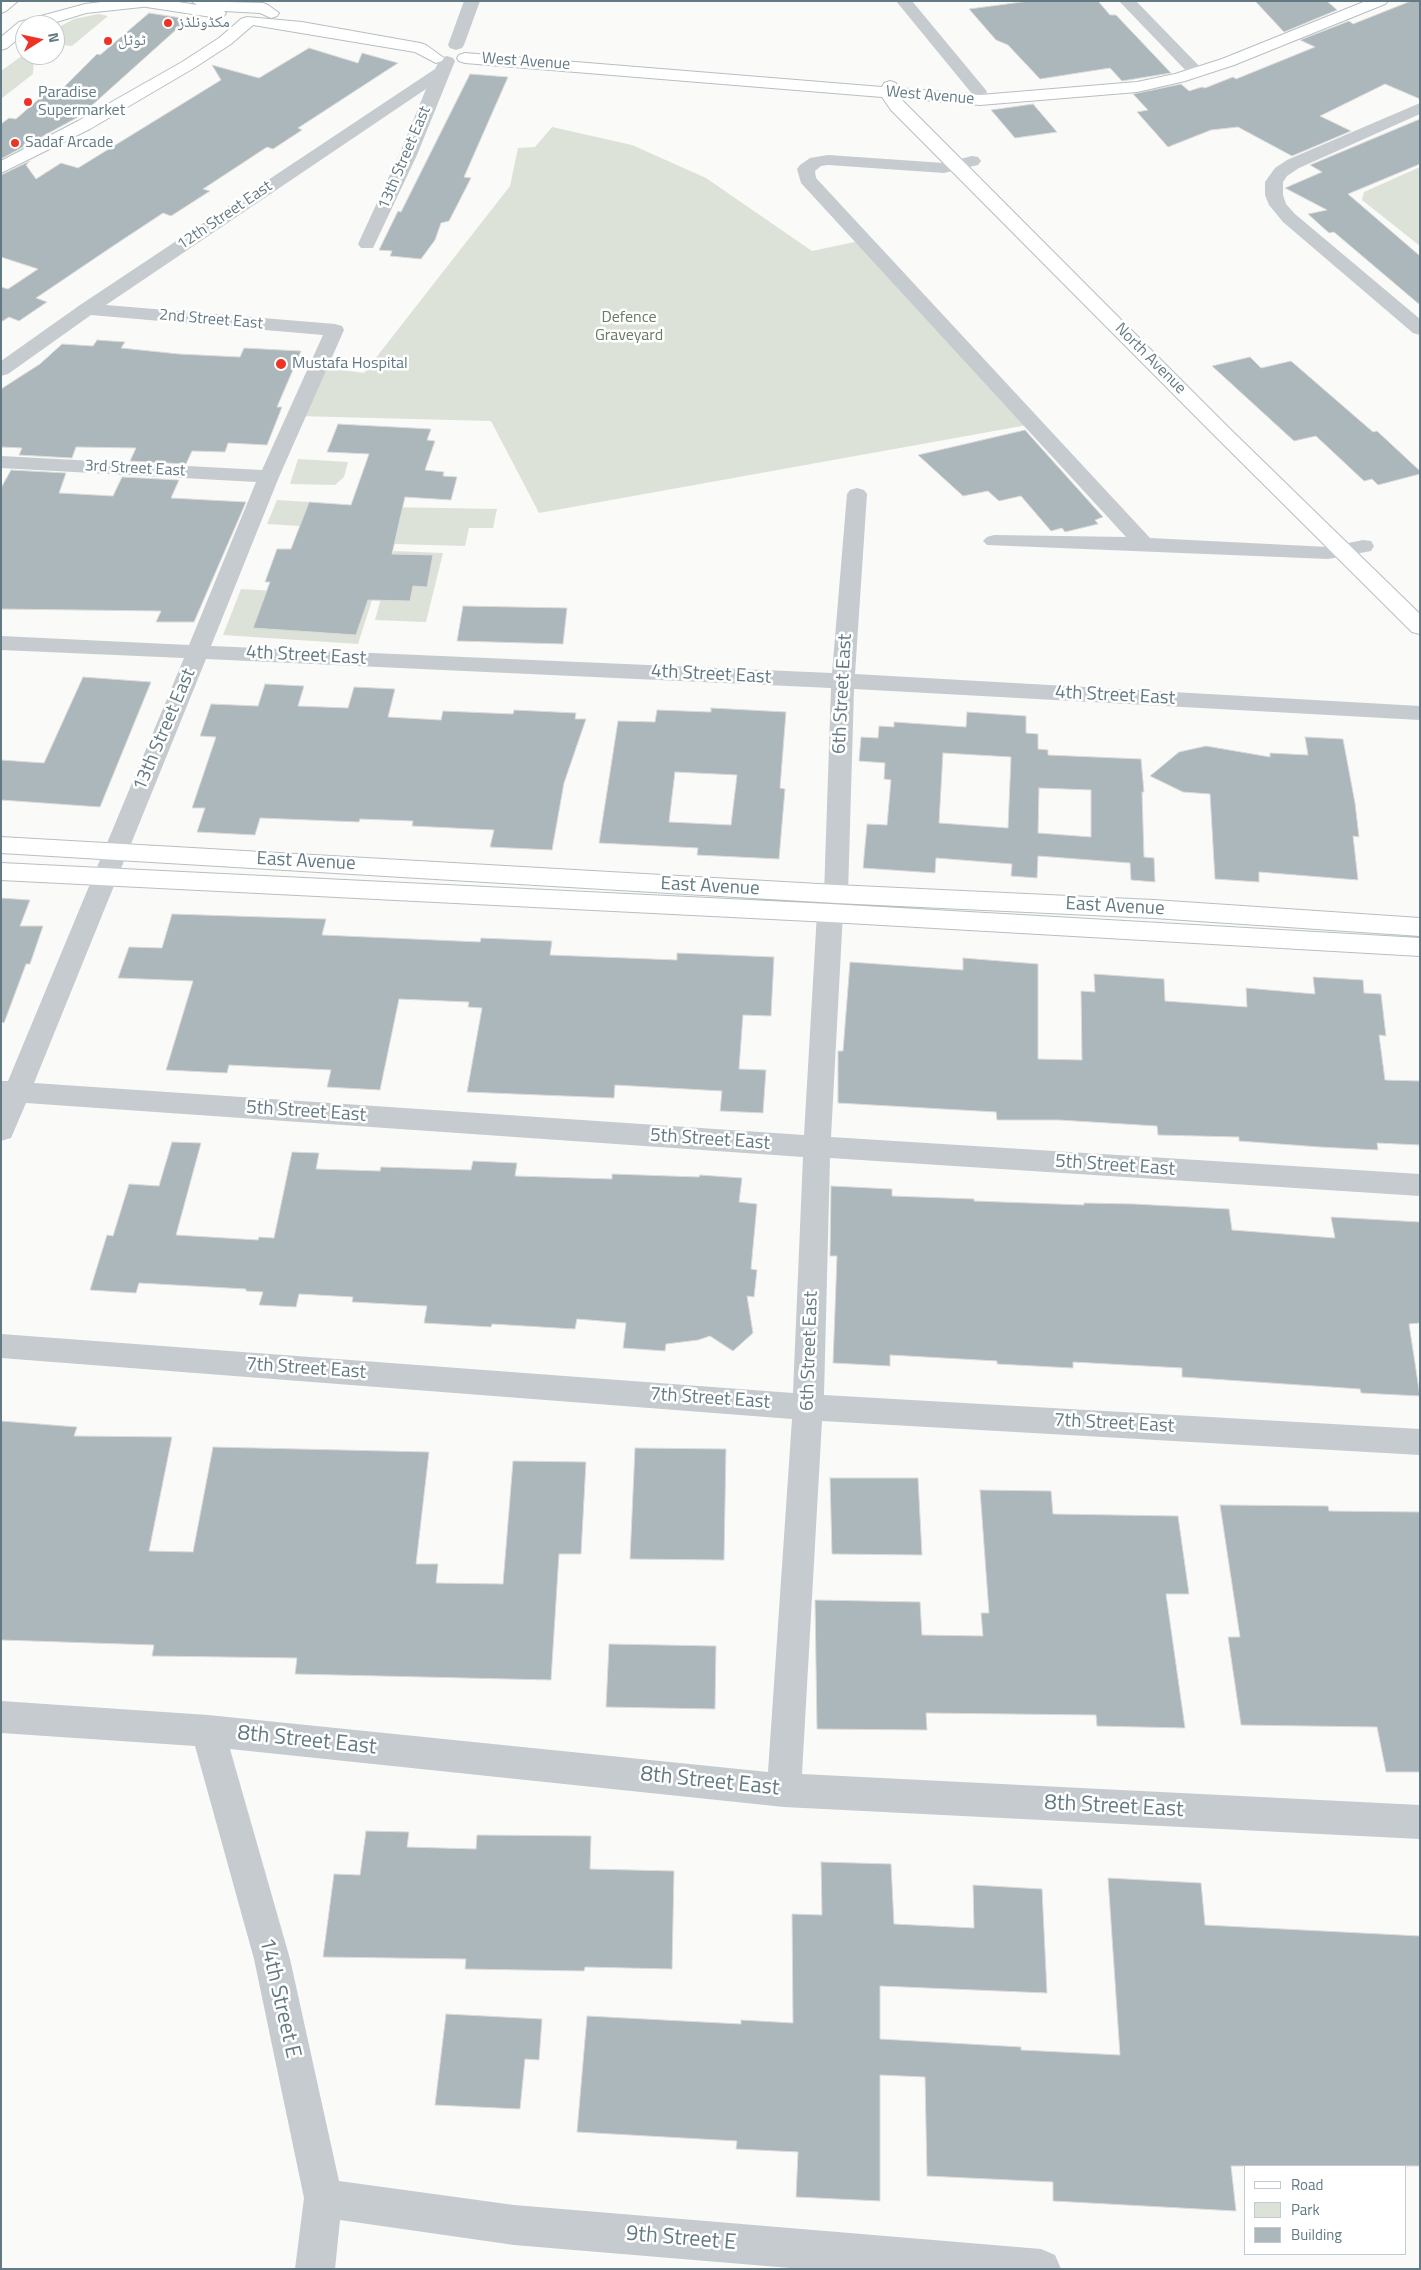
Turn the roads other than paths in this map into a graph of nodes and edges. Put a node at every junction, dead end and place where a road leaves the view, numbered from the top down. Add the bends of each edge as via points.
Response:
1 (10, 1) edge
2 (54, 1) edge
3 (141, 1) edge
4 (200, 1) edge
5 (472, 1) edge
6 (904, 1) edge
7 (1128, 1) edge
8 (1148, 1) edge
9 (1357, 1) edge
10 (1380, 1) edge
11 (1, 8) edge
12 (257, 13) edge
13 (38, 15) edge
14 (65, 15) edge
15 (15, 34) edge
16 (1, 45) edge
17 (452, 55) junction
18 (1201, 66) junction
19 (898, 90) junction
20 (979, 92) junction
21 (1420, 108) edge
22 (965, 163) junction
23 (1, 168) edge
24 (367, 244) dead end
25 (87, 309) junction
26 (1420, 329) edge
27 (334, 330) joint
28 (1, 370) edge
29 (1, 462) edge
30 (269, 477) junction
31 (857, 494) dead end
32 (994, 541) dead end
33 (1144, 544) junction
34 (1353, 548) junction
35 (1420, 602) edge
36 (1420, 627) edge
37 (1, 643) edge
38 (198, 651) junction
39 (843, 681) junction
40 (1420, 713) edge
41 (1, 845) edge
42 (115, 850) junction
43 (1, 872) edge
44 (104, 877) junction
45 (833, 904) junction
46 (1420, 927) edge
47 (1420, 946) edge
48 (9, 1092) edge
49 (1, 1131) edge
50 (817, 1147) junction
51 (1420, 1185) edge
52 (1, 1346) edge
53 (808, 1407) junction
54 (1420, 1442) edge
55 (1, 1717) edge
56 (208, 1731) junction
57 (784, 1790) junction
58 (1420, 1822) edge
59 (323, 2198) junction
60 (315, 2269) edge
61 (1041, 2269) edge

1 - 11 street
2 - 13 street
3 - 12 street, West Avenue via 225,14
3 - 14 street, West Avenue
4 - 12 street, West Avenue
5 - 17 street, 13th Street East
6 - 20 street
7 - 18 street
8 - 18 street
9 - 18 street, West Avenue
10 - 18 street, West Avenue
12 - 17 street, West Avenue via 302,27
12 - 23 street via 225,41 188,65
15 - 16 street
17 - 19 street, West Avenue via 484,53
17 - 24 street, 13th Street East
17 - 25 street, 12th Street East
18 - 19 street, West Avenue via 1137,87 980,100
18 - 20 street, West Avenue via 1131,80
19 - 20 street, West Avenue
19 - 22 street, North Avenue via 897,106
21 - 26 street via 1293,164 1274,182 1274,195 1289,218
22 - 33 street via 944,168 828,160 816,162 806,169 807,179
22 - 34 street, North Avenue via 1220,430
25 - 27 street, 2nd Street East
25 - 28 street, 12th Street East
27 - 30 street, 13th Street East
29 - 30 street, 3rd Street East
30 - 38 street, 13th Street East
31 - 39 street, 6th Street East
32 - 33 street
33 - 34 street via 1328,553
34 - 35 street, North Avenue
34 - 36 street, North Avenue
37 - 38 street, 4th Street East
38 - 39 street, 4th Street East
38 - 42 street, 13th Street East
39 - 40 street, 4th Street East
39 - 45 street, 6th Street East
41 - 42 street, East Avenue
42 - 44 street, 13th Street East
42 - 45 street, East Avenue
43 - 44 street, East Avenue
44 - 45 street, East Avenue
44 - 48 street, 13th Street East
45 - 46 street, East Avenue via 1154,908
45 - 47 street, East Avenue
45 - 50 street, 6th Street East
48 - 49 street, 13th Street East
48 - 50 street, 5th Street East
50 - 51 street, 5th Street East
50 - 53 street, 6th Street East
52 - 53 street, 7th Street East
53 - 54 street, 7th Street East
53 - 57 street, 6th Street East
55 - 56 street, 8th Street East
56 - 57 street, 8th Street East
56 - 59 street, 14th Street E via 272,1959
57 - 58 street, 8th Street East
59 - 60 street, 14th Street E
59 - 61 street, 9th Street E via 514,2225

